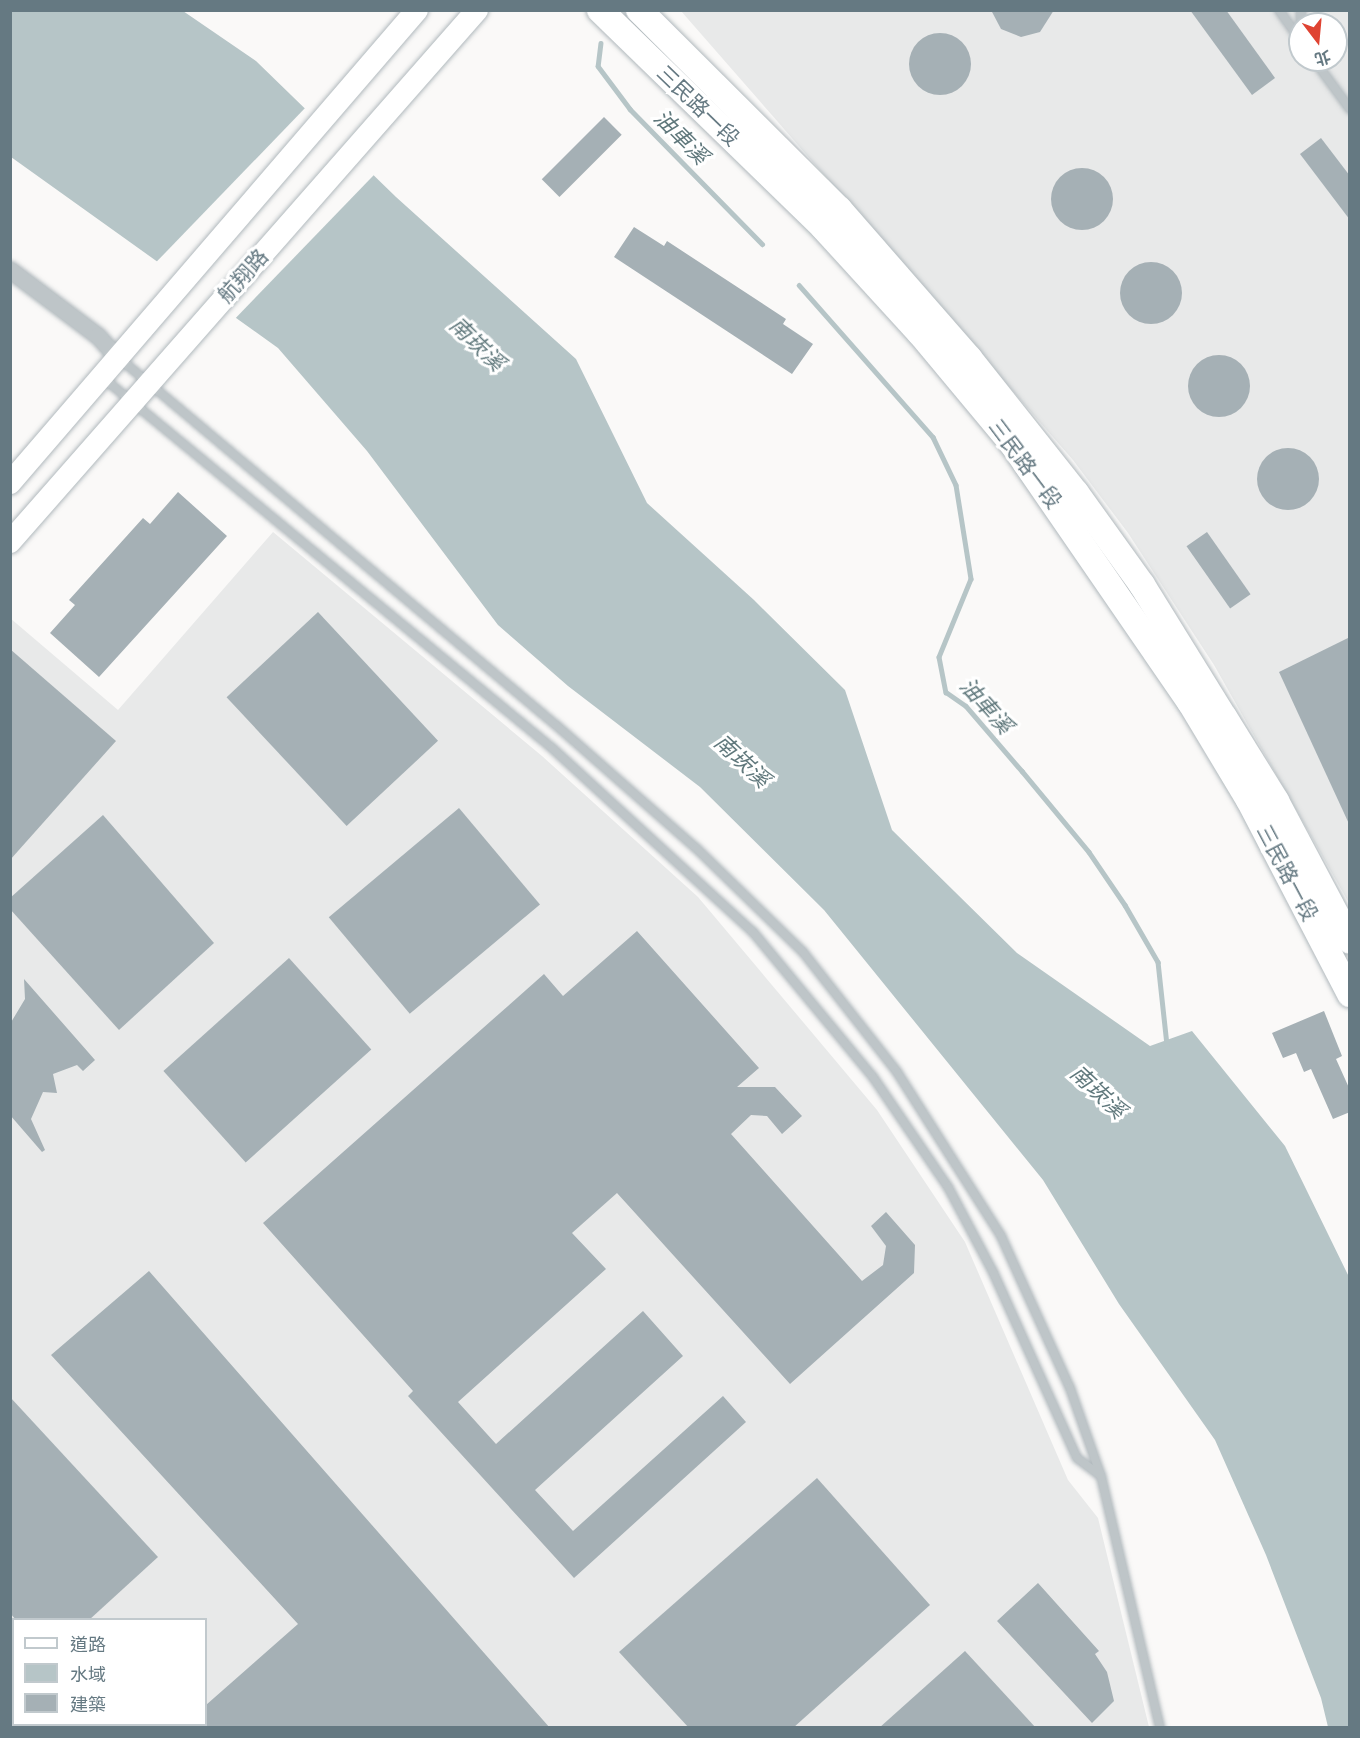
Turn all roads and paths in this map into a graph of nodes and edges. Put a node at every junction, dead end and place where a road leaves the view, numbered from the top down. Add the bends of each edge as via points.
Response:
1 (417, 10) edge
2 (484, 10) edge
3 (600, 10) edge
4 (639, 10) edge
5 (1279, 10) edge
6 (471, 18) edge
7 (1288, 23) edge
8 (1323, 72) edge
9 (1350, 109) edge
10 (10, 270) edge
11 (124, 350) junction
12 (102, 376) junction
13 (148, 384) junction
14 (10, 483) edge
15 (10, 542) edge
16 (1350, 941) edge
17 (1350, 994) edge
18 (1101, 1476) junction
19 (1160, 1728) edge

1 - 11 street, 航翔路
2 - 6 street, 航翔路
3 - 17 main road, 三民路一段 via 824,228 920,333 1014,446 1190,702 1249,800
4 - 16 main road, 三民路一段 via 838,209 969,358 1076,493 1142,585 1224,717 1275,801
5 - 7 lane
6 - 13 street, 航翔路
8 - 9 lane
10 - 11 street via 98,336
11 - 12 street, 航翔路
11 - 13 lane
12 - 13 lane
12 - 14 street, 航翔路
13 - 15 street, 航翔路
13 - 18 lane via 753,932 873,1077 948,1187 993,1272 1077,1458
13 - 18 lane via 557,726 754,902 802,952 897,1072 1001,1236 1045,1328
18 - 19 lane

